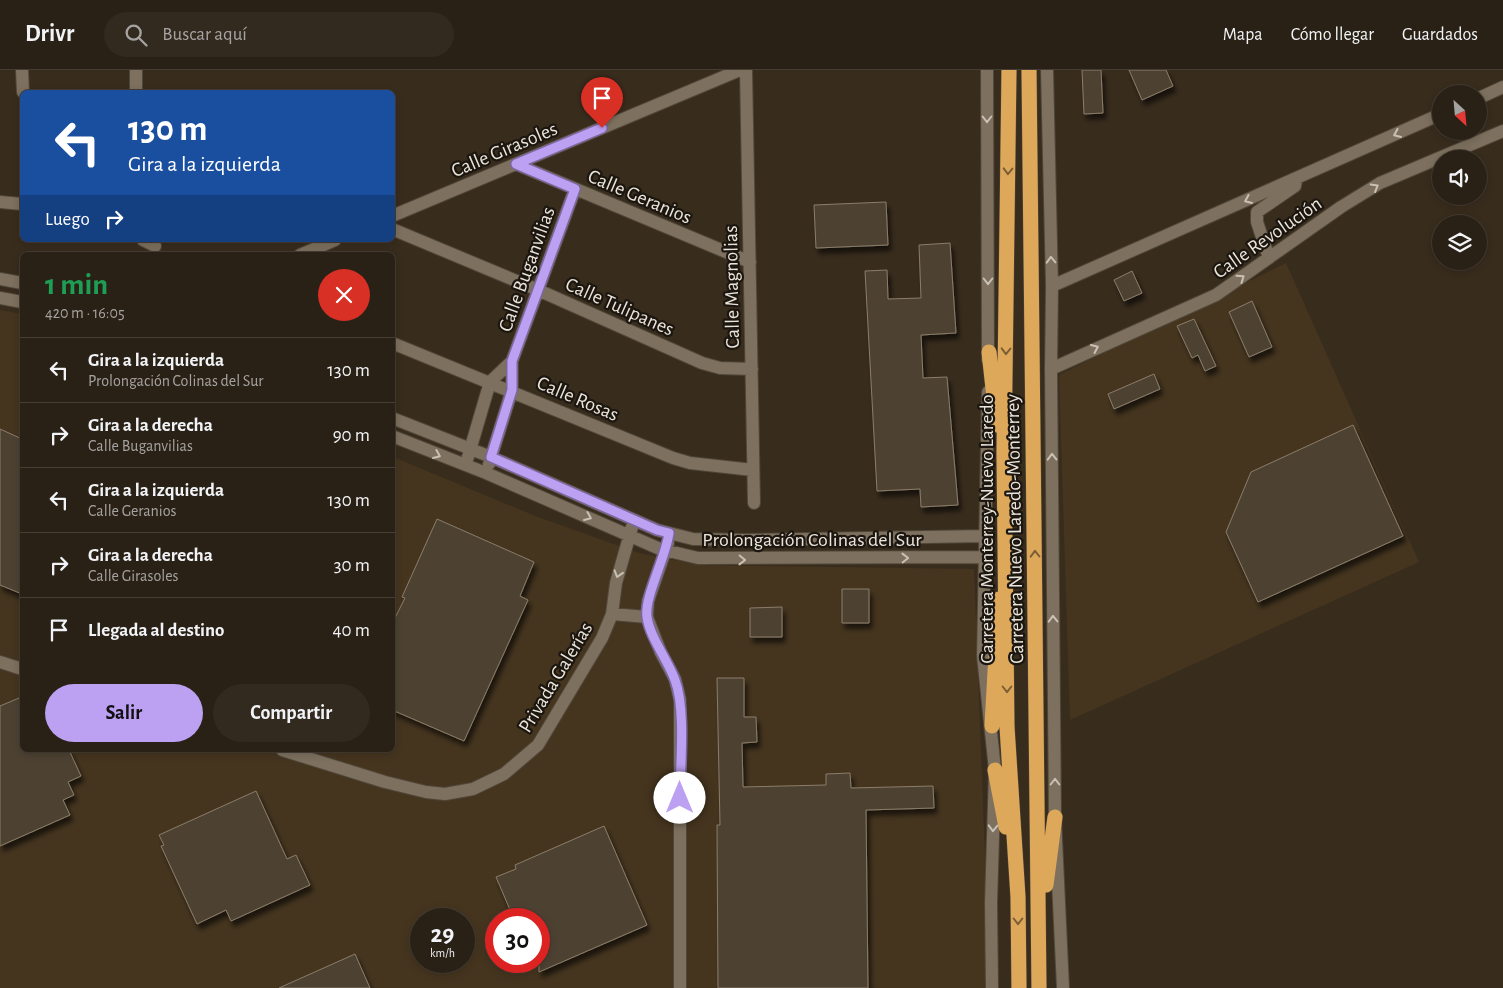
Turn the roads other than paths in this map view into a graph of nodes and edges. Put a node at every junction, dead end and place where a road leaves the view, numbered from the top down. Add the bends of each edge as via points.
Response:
1 (22, 70) edge
2 (136, 70) edge
3 (740, 70) edge
4 (746, 70) edge
5 (986, 70) edge
6 (1009, 70) edge
7 (1029, 70) edge
8 (1047, 70) edge
9 (1503, 87) edge
10 (23, 90) edge
11 (136, 90) edge
12 (1488, 94) edge
13 (1432, 118) edge
14 (1503, 132) edge
15 (516, 164) junction
16 (1297, 178) junction
17 (575, 189) junction
18 (0, 202) edge
19 (20, 204) edge
20 (395, 215) edge
21 (395, 229) edge
22 (147, 242) edge
23 (330, 242) edge
24 (155, 246) dead end
25 (307, 252) edge
26 (1269, 258) junction
27 (750, 262) junction
28 (0, 279) edge
29 (20, 283) edge
30 (1052, 286) junction
31 (538, 290) junction
32 (0, 298) edge
33 (20, 302) edge
34 (395, 344) edge
35 (989, 352) junction
36 (512, 361) junction
37 (752, 369) junction
38 (1050, 369) junction
39 (490, 382) junction
40 (512, 390) junction
41 (395, 419) edge
42 (395, 437) edge
43 (470, 450) junction
44 (1004, 454) junction
45 (491, 457) junction
46 (465, 467) junction
47 (754, 470) junction
48 (486, 473) junction
49 (754, 504) dead end
50 (634, 519) junction
51 (669, 533) junction
52 (630, 535) junction
53 (985, 536) junction
54 (666, 551) junction
55 (986, 557) junction
56 (1007, 577) junction
57 (612, 614) junction
58 (647, 617) junction
59 (0, 662) edge
60 (20, 668) edge
61 (992, 726) junction
62 (289, 752) edge
63 (995, 770) junction
64 (1055, 817) junction
65 (1018, 897) junction
66 (1039, 938) junction
67 (680, 988) edge
68 (992, 988) edge
69 (1019, 988) edge
70 (1039, 988) edge
71 (1063, 988) edge

1 - 10 street
2 - 11 street
3 - 15 street, Calle Girasoles
4 - 27 street, Calle Magnolias
5 -> 35 street
6 -> 44 highway, Carretera Monterrey-Nuevo Laredo
66 -> 7 highway, Carretera Nuevo Laredo-Monterrey
30 -> 8 street
9 - 12 street
13 -> 16 street, Calle Revolución
26 -> 14 street, Calle Revolución via 1380,184
15 - 17 street, Calle Geranios
15 - 20 street, Calle Girasoles
16 - 26 street via 1295,186 1257,212 1256,222
16 -> 30 street, Calle Revolución
17 - 27 street, Calle Geranios
17 - 31 street, Calle Buganvilias
18 - 19 street
21 - 31 street, Calle Tulipanes
22 - 24 street
23 - 25 street
38 -> 26 street, Calle Revolución via 1216,295
27 - 37 street, Calle Magnolias
28 - 29 street
30 - 38 street
31 - 36 street, Calle Buganvilias
31 - 37 street, Calle Tulipanes via 702,363 720,368
32 - 33 street
34 - 39 street, Calle Rosas
35 - 44 highway via 999,443
35 - 53 street
36 - 39 street, Calle Buganvilias
36 - 40 street, Calle Buganvilias
37 - 47 street, Calle Magnolias
64 -> 38 street
39 - 40 street, Calle Rosas
39 - 43 street, Calle Buganvilias
40 - 45 street, Calle Buganvilias
40 - 47 street, Calle Rosas via 673,458
41 - 43 street, Prolongación Colinas del Sur
42 -> 46 street, Prolongación Colinas del Sur
43 - 45 street, Prolongación Colinas del Sur
43 - 46 street, Calle Buganvilias
44 - 56 highway, Carretera Monterrey-Nuevo Laredo
45 - 48 street, Calle Buganvilias
45 - 50 street, Prolongación Colinas del Sur
46 - 48 street, Prolongación Colinas del Sur
47 - 49 street, Calle Magnolias
48 -> 52 street, Prolongación Colinas del Sur
50 - 51 street, Prolongación Colinas del Sur
50 - 52 street, Privada Galerías
51 - 53 street, Prolongación Colinas del Sur via 693,539 744,540
51 - 54 street
52 - 54 street, Prolongación Colinas del Sur
52 -> 57 street, Privada Galerías via 616,583
53 - 55 street
54 -> 55 street, Prolongación Colinas del Sur via 698,558 750,560
54 - 58 street via 648,601
55 - 61 street via 983,656
56 - 61 highway via 998,603
56 -> 65 highway, Carretera Monterrey-Nuevo Laredo via 1007,727
57 - 58 street
57 - 62 street, Privada Galerías via 602,638 538,745 516,766 482,786 459,792 426,792
58 - 67 street via 675,679 680,700
59 - 60 street
61 - 63 street
63 - 65 highway
63 -> 68 street
64 - 66 highway
64 - 71 street
65 -> 69 highway, Carretera Monterrey-Nuevo Laredo
66 - 70 highway, Carretera Nuevo Laredo-Monterrey

